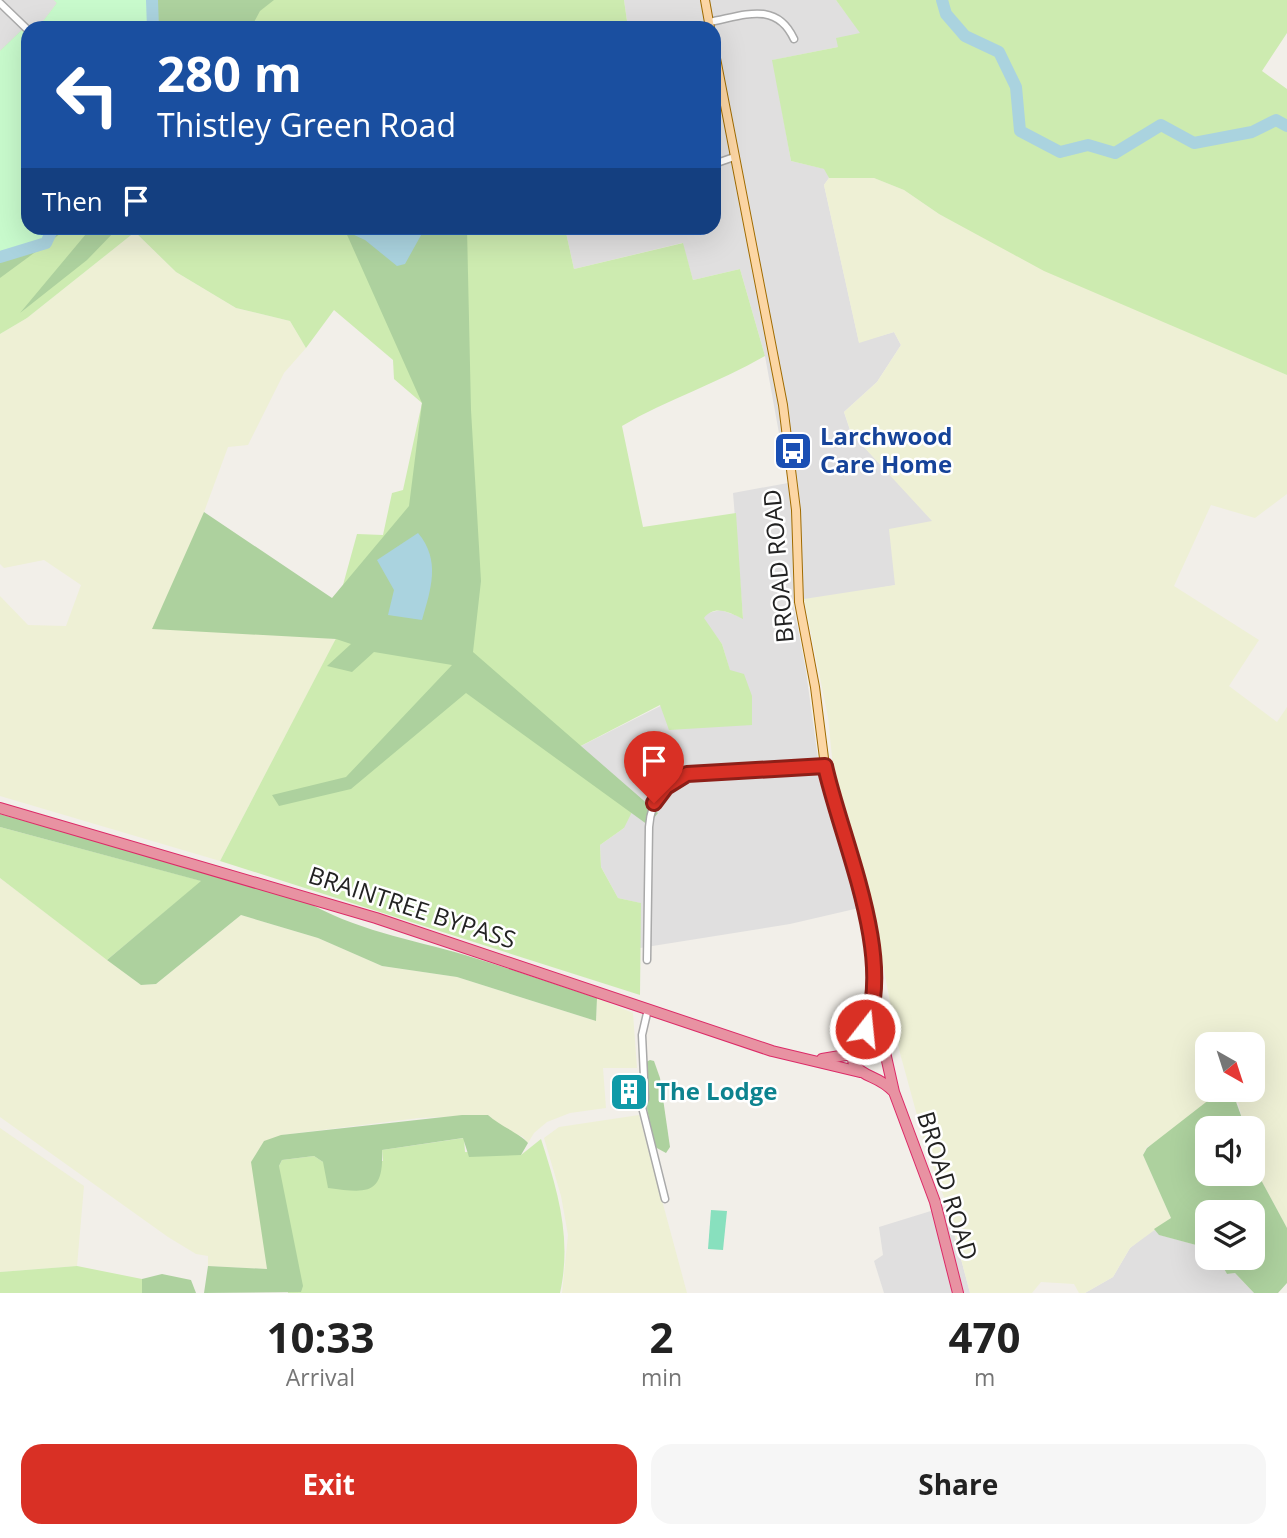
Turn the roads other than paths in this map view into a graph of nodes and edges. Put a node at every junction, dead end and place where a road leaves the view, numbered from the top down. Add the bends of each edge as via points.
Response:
1 (705, 0) edge
2 (0, 4) edge
3 (709, 21) edge
4 (721, 23) edge
5 (21, 24) edge
6 (794, 39) dead end
7 (721, 86) edge
8 (734, 157) junction
9 (721, 162) edge
10 (825, 766) junction
11 (0, 808) edge
12 (646, 960) dead end
13 (649, 1009) junction
14 (872, 1012) junction
15 (876, 1042) junction
16 (855, 1050) junction
17 (807, 1059) junction
18 (886, 1059) junction
19 (860, 1072) junction
20 (873, 1075) junction
21 (894, 1093) junction
22 (665, 1199) dead end
23 (958, 1293) edge

1 - 3 main road
2 - 5 street
4 - 6 street via 766,13 785,23
7 - 8 main road, BROAD ROAD
8 - 9 street
8 - 10 main road, BROAD ROAD via 783,405 796,510 799,602
10 - 12 street via 696,772 678,777 659,794 649,827
10 - 14 main road, BROAD ROAD via 872,948
11 - 13 highway, BRAINTREE BYPASS via 376,918
13 - 17 highway, BRAINTREE BYPASS
13 - 22 street via 642,1035 642,1107
14 - 15 main road, BROAD ROAD
14 - 16 main road, BROAD ROAD
15 - 16 highway via 868,1041
15 - 18 highway, BROAD ROAD
16 - 17 highway, BRAINTREE BYPASS via 839,1058
16 - 19 highway via 854,1065
17 - 19 highway, BRAINTREE BYPASS
18 - 20 highway
18 - 21 highway, BROAD ROAD
19 - 20 highway, BROAD ROAD
20 - 21 highway, BROAD ROAD
21 - 23 highway, BROAD ROAD via 918,1149

